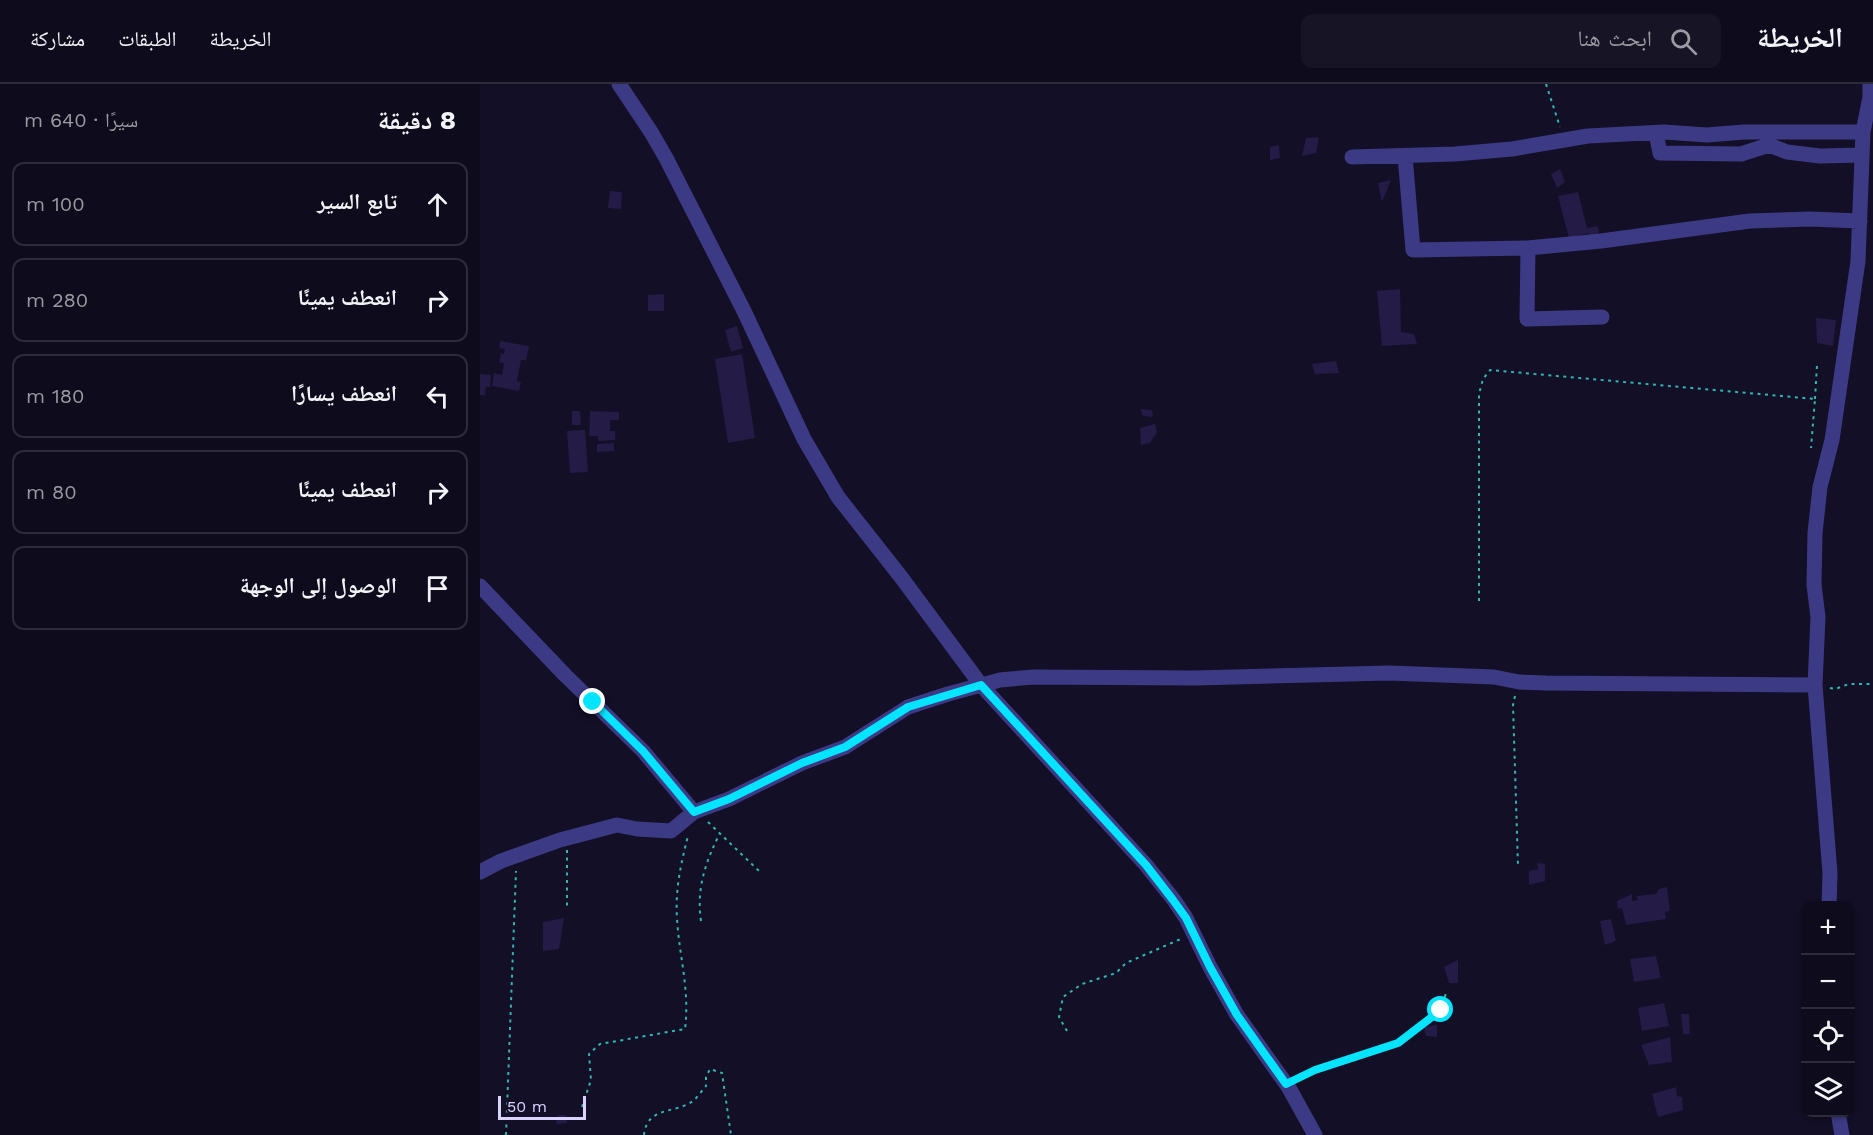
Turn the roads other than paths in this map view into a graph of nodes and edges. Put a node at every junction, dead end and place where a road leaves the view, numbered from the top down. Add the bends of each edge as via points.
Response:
1 (619, 84) edge
2 (1870, 84) edge
3 (1863, 132) junction
4 (1656, 133) junction
5 (1862, 155) junction
6 (1405, 156) junction
7 (1352, 157) dead end
8 (1860, 221) junction
9 (1528, 248) junction
10 (1866, 263) edge
11 (1602, 317) dead end
12 (480, 586) edge
13 (981, 685) junction
14 (1815, 685) junction
15 (694, 812) junction
16 (480, 872) edge
17 (1829, 901) edge
18 (1839, 1117) edge
19 (1315, 1135) edge
20 (1842, 1135) edge

1 - 13 street via 666,158 819,466
2 - 3 street
3 - 4 street
3 - 5 street
4 - 5 street via 1660,153 1742,154 1769,145 1787,152 1820,156
4 - 6 street via 1588,136 1489,151
5 - 8 street
6 - 7 street
6 - 9 street via 1413,250
8 - 9 street via 1750,221
8 - 10 street
9 - 11 street via 1527,320
10 - 14 street via 1817,508
12 - 15 street via 643,751
13 - 14 street via 1033,677 1389,673 1494,677 1519,682
13 - 15 street via 908,707 845,747
13 - 19 street via 1146,865 1173,900 1237,1015 1286,1084
14 - 17 street
15 - 16 street via 671,831 618,825 567,838
18 - 20 street

